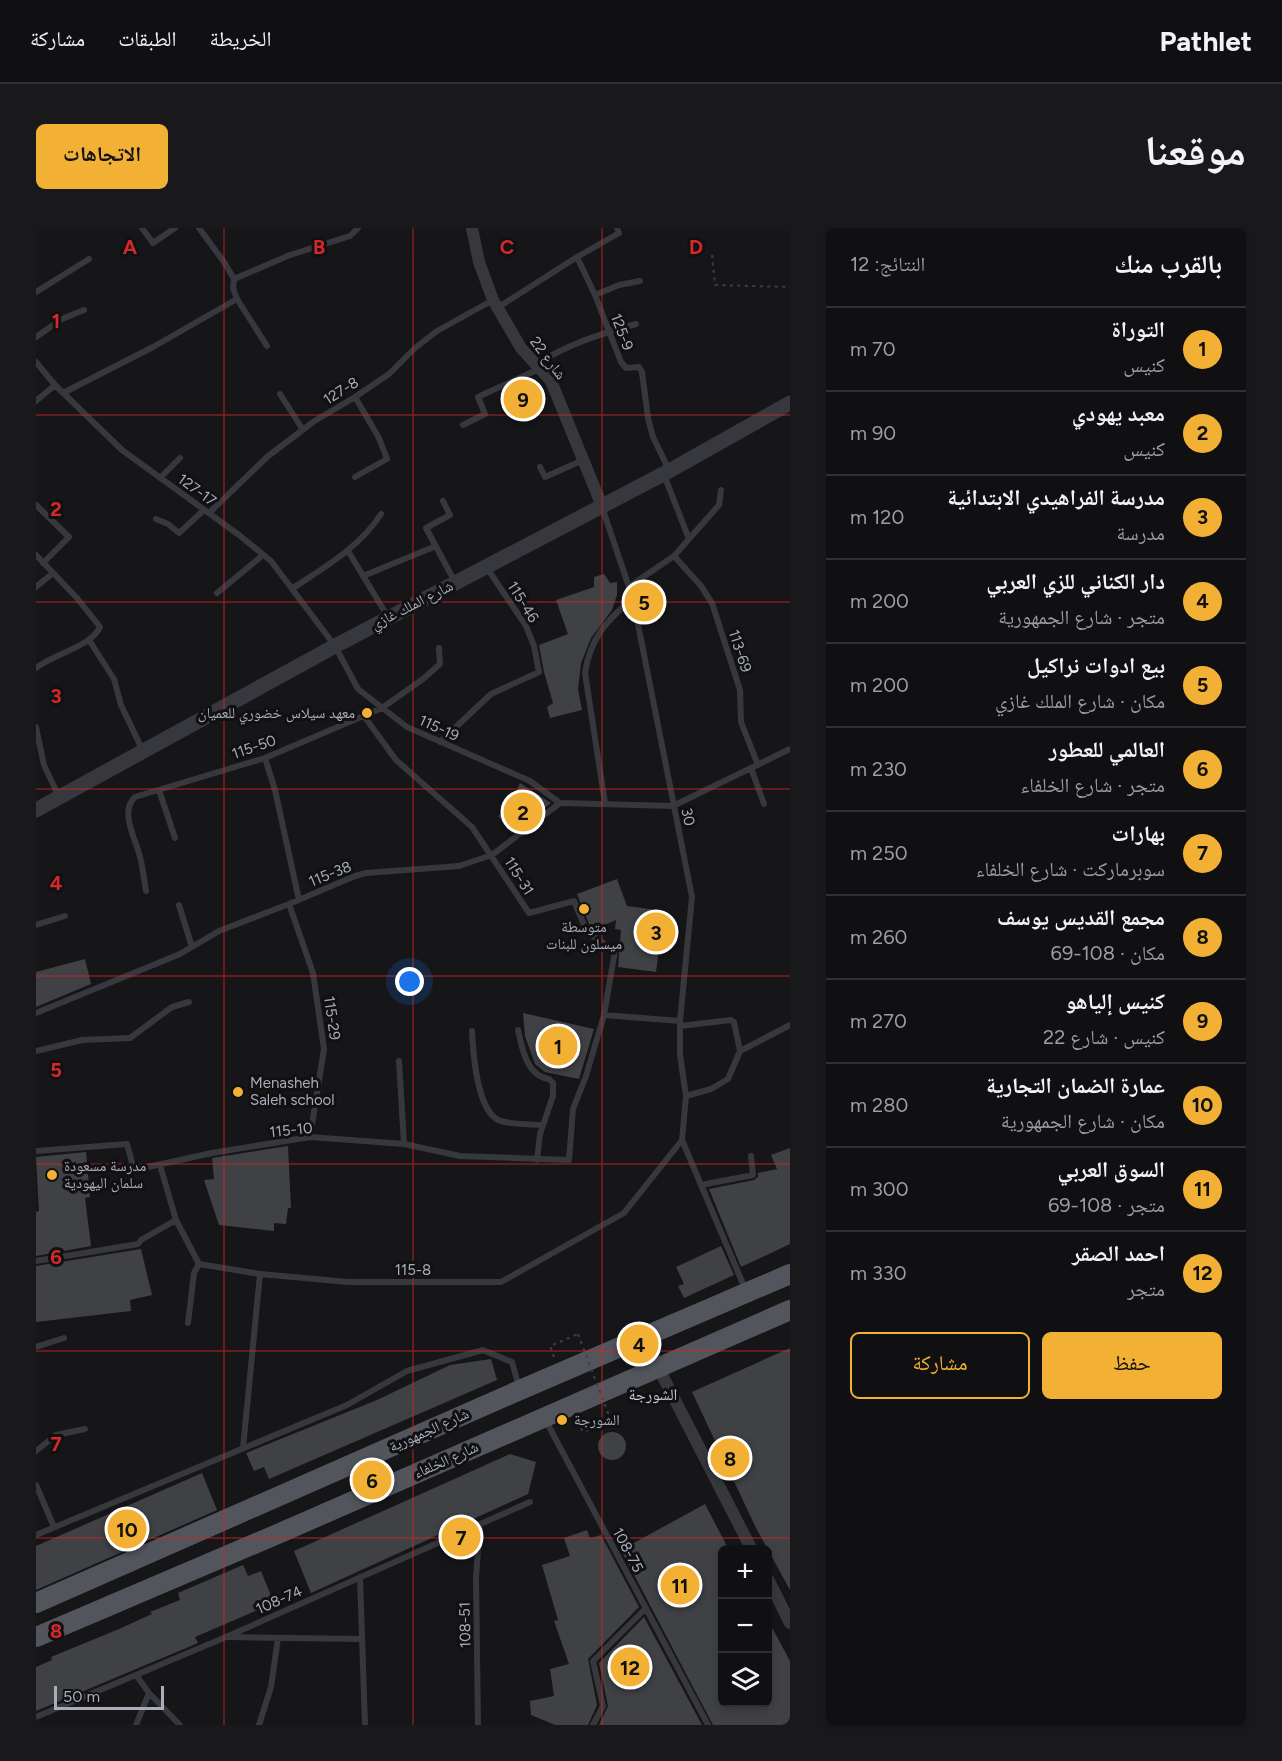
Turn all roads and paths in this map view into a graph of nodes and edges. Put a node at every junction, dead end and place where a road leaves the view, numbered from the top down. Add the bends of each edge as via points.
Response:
1 (142, 228) edge
2 (175, 228) edge
3 (199, 228) edge
4 (472, 228) edge
5 (356, 229) edge
6 (618, 230) edge
7 (712, 255) dead end
8 (577, 257) junction
9 (89, 259) dead end
10 (234, 279) junction
11 (640, 281) dead end
12 (790, 287) edge
13 (36, 292) edge
14 (595, 295) junction
15 (237, 299) junction
16 (495, 304) junction
17 (84, 310) dead end
18 (636, 324) dead end
19 (609, 332) junction
20 (36, 337) edge
21 (267, 346) dead end
22 (36, 362) edge
23 (537, 367) junction
24 (54, 385) junction
25 (63, 393) junction
26 (280, 394) dead end
27 (355, 397) junction
28 (36, 402) edge
29 (790, 404) edge
30 (463, 425) dead end
31 (303, 430) junction
32 (180, 458) dead end
33 (583, 460) junction
34 (540, 467) dead end
35 (666, 472) junction
36 (355, 477) dead end
37 (160, 478) junction
38 (721, 490) dead end
39 (443, 501) dead end
40 (36, 505) edge
41 (602, 506) junction
42 (206, 512) junction
43 (381, 514) dead end
44 (156, 519) dead end
45 (689, 539) junction
46 (436, 546) junction
47 (348, 551) junction
48 (36, 555) edge
49 (263, 555) junction
50 (674, 556) junction
51 (43, 563) junction
52 (487, 567) junction
53 (53, 573) junction
54 (363, 576) junction
55 (456, 583) junction
56 (630, 586) junction
57 (36, 587) edge
58 (293, 588) junction
59 (218, 593) dead end
60 (633, 599) junction
61 (389, 618) junction
62 (89, 640) junction
63 (334, 645) junction
64 (439, 648) dead end
65 (36, 668) edge
66 (382, 708) junction
67 (364, 716) junction
68 (36, 727) edge
69 (440, 742) junction
70 (790, 749) edge
71 (143, 751) junction
72 (265, 758) junction
73 (754, 766) junction
74 (159, 790) junction
75 (59, 798) junction
76 (560, 802) junction
77 (605, 803) junction
78 (764, 804) dead end
79 (673, 806) junction
80 (36, 810) edge
81 (176, 838) dead end
82 (492, 855) junction
83 (146, 891) dead end
84 (299, 900) junction
85 (289, 904) junction
86 (179, 905) dead end
87 (65, 916) dead end
88 (36, 925) edge
89 (192, 947) junction
90 (189, 1002) dead end
91 (36, 1013) edge
92 (604, 1016) junction
93 (680, 1023) junction
94 (790, 1025) edge
95 (518, 1030) dead end
96 (472, 1031) dead end
97 (36, 1051) edge
98 (740, 1051) junction
99 (399, 1061) dead end
100 (686, 1096) junction
101 (543, 1125) junction
102 (310, 1137) junction
103 (682, 1140) junction
104 (404, 1144) junction
105 (36, 1151) edge
106 (751, 1155) dead end
107 (537, 1160) junction
108 (569, 1160) joint
109 (160, 1166) junction
110 (701, 1185) junction
111 (176, 1220) junction
112 (36, 1261) edge
113 (200, 1264) junction
114 (260, 1274) junction
115 (790, 1274) edge
116 (747, 1292) junction
117 (790, 1310) edge
118 (188, 1323) dead end
119 (64, 1338) dead end
120 (550, 1346) dead end
121 (36, 1347) edge
122 (658, 1367) junction
123 (520, 1390) junction
124 (544, 1417) junction
125 (85, 1429) dead end
126 (583, 1432) dead end
127 (243, 1448) junction
128 (36, 1451) edge
129 (36, 1485) edge
130 (530, 1502) dead end
131 (480, 1524) junction
132 (54, 1527) junction
133 (36, 1535) edge
134 (749, 1545) edge
135 (360, 1577) junction
136 (772, 1587) edge
137 (36, 1603) edge
138 (646, 1608) junction
139 (790, 1623) edge
140 (36, 1636) edge
141 (226, 1637) junction
142 (278, 1638) junction
143 (362, 1639) junction
144 (136, 1675) junction
145 (149, 1693) junction
146 (36, 1717) edge
147 (136, 1725) edge
148 (180, 1725) edge
149 (259, 1725) edge
150 (365, 1725) edge
151 (478, 1725) edge
152 (593, 1725) edge
153 (708, 1725) edge

1 - 2 lane via 153,243
3 - 10 lane
4 - 16 street, شارع 22
5 - 10 lane via 350,236 290,255
6 - 8 lane, 127-8
7 - 12 path via 716,285
8 - 14 lane, 125-9
8 - 16 lane, 127-8
9 - 13 lane
10 - 15 lane
11 - 14 lane
14 - 19 lane, 125-9
15 - 21 lane
15 - 25 lane
16 - 23 street, شارع 22
16 - 27 lane, 127-8 via 437,331 389,374
17 - 20 lane via 62,318
18 - 19 lane
19 - 23 lane via 555,352
19 - 35 lane, 125-9 via 621,362 626,368 639,367 642,372 648,418
22 - 24 lane, 127-17
23 - 30 lane via 478,398 485,414
23 - 33 street, شارع 22 via 551,381
24 - 25 lane, 127-17
24 - 28 lane
25 - 37 lane, 127-17 via 122,450
26 - 31 lane
27 - 31 lane, 127-8
27 - 36 lane via 387,459
29 - 35 street, شارع الملك غازي
31 - 42 lane, 127-8
32 - 37 lane
33 - 34 lane via 545,477
33 - 41 street, شارع 22
35 - 41 street, شارع الملك غازي
35 - 45 lane
37 - 42 lane, 127-17
38 - 45 lane via 719,505
39 - 46 lane via 450,515 426,528
40 - 51 lane via 69,537
41 - 52 street, شارع الملك غازي
41 - 56 lane, 30
42 - 44 lane, 127-8 via 179,533
42 - 49 lane, 127-17
43 - 47 lane
45 - 50 lane
46 - 54 lane
46 - 55 lane
47 - 54 lane
47 - 58 lane
48 - 51 lane
49 - 58 lane, 127-17
49 - 59 lane
50 - 56 lane
50 - 73 lane, 113-69 via 712,603 740,690 741,722
51 - 53 lane
52 - 55 street, شارع الملك غازي
52 - 69 lane, 115-46 via 526,626 539,672 491,694
53 - 57 lane
53 - 62 lane via 100,627
54 - 61 lane
55 - 61 street, شارع الملك غازي
56 - 60 lane, 30
58 - 63 lane, 127-17
60 - 77 lane via 612,615 595,639 585,673
60 - 79 lane, 30
61 - 63 street, شارع الملك غازي
62 - 65 lane
62 - 71 lane via 114,679 121,705
63 - 66 lane, 115-19 via 358,689
63 - 71 street, شارع الملك غازي
64 - 66 lane, 115-50 via 440,664
66 - 67 lane, 115-50
66 - 69 lane, 115-19 via 407,727
67 - 72 lane, 115-50
67 - 82 lane, 115-31 via 396,760 472,827
68 - 75 lane via 44,765
69 - 76 lane, 115-19 via 530,781
70 - 73 lane
71 - 75 street, شارع الملك غازي
72 - 74 lane, 115-50
72 - 84 lane
73 - 78 lane, 113-69
73 - 79 lane
74 - 81 lane
74 - 83 lane, 115-50 via 131,801 130,826
75 - 80 street, شارع الملك غازي
76 - 77 lane
76 - 82 lane, 115-38
77 - 79 lane
79 - 93 lane, 30 via 692,897
82 - 84 lane, 115-38 via 459,866 366,873
82 - 92 lane, 115-31 via 529,914 574,901 587,932 615,951
84 - 85 lane, 115-38
85 - 89 lane, 115-38 via 219,931
85 - 102 lane, 115-29 via 313,973 324,1049
86 - 89 lane
87 - 88 lane
89 - 91 lane, 115-38
90 - 97 lane via 172,1007 130,1038 81,1040
92 - 93 lane
92 - 108 lane, 115-31 via 573,1109
93 - 98 lane via 731,1020
93 - 100 lane, 30
94 - 98 lane
95 - 101 lane via 522,1050 535,1074 553,1083 553,1096
96 - 101 lane via 474,1062 490,1115 500,1121
98 - 100 lane via 728,1079
99 - 104 lane
100 - 103 lane, 30
101 - 107 lane
102 - 104 lane, 115-10
102 - 109 lane, 115-10
103 - 110 lane
103 - 114 lane, 115-8 via 624,1213 501,1282 348,1282
104 - 107 lane, 115-10 via 460,1156
105 - 109 lane, 115-10 via 127,1144 134,1170
106 - 110 lane via 753,1175
107 - 108 lane, 115-10
109 - 111 lane
110 - 116 lane
111 - 112 lane via 138,1245
111 - 113 lane
113 - 114 lane, 115-8
113 - 118 lane via 194,1273
114 - 127 lane
115 - 116 main road, شارع الجمهورية
116 - 123 main road, شارع الجمهورية
117 - 122 main road, شارع الخلفاء
119 - 121 lane
120 - 126 path, bridge via 578,1334 611,1421
122 - 124 main road, شارع الخلفاء
122 - 134 street
123 - 127 lane via 512,1362 483,1350 407,1371 347,1405
123 - 137 main road, شارع الجمهورية
124 - 138 lane, 108-75
124 - 140 main road, شارع الخلفاء
125 - 128 lane via 56,1435
127 - 132 lane
129 - 132 lane
130 - 131 lane, 108-74
131 - 135 lane, 108-74
131 - 151 lane, 108-51 via 476,1577
132 - 133 lane
135 - 141 lane, 108-74
135 - 143 lane
136 - 139 street
138 - 152 lane via 593,1660 603,1706
138 - 153 lane, 108-75
141 - 142 lane
141 - 144 lane, 108-74
142 - 143 lane
142 - 149 lane via 271,1687
143 - 150 lane
144 - 145 lane
144 - 146 lane, 108-74
145 - 147 lane
145 - 148 lane

